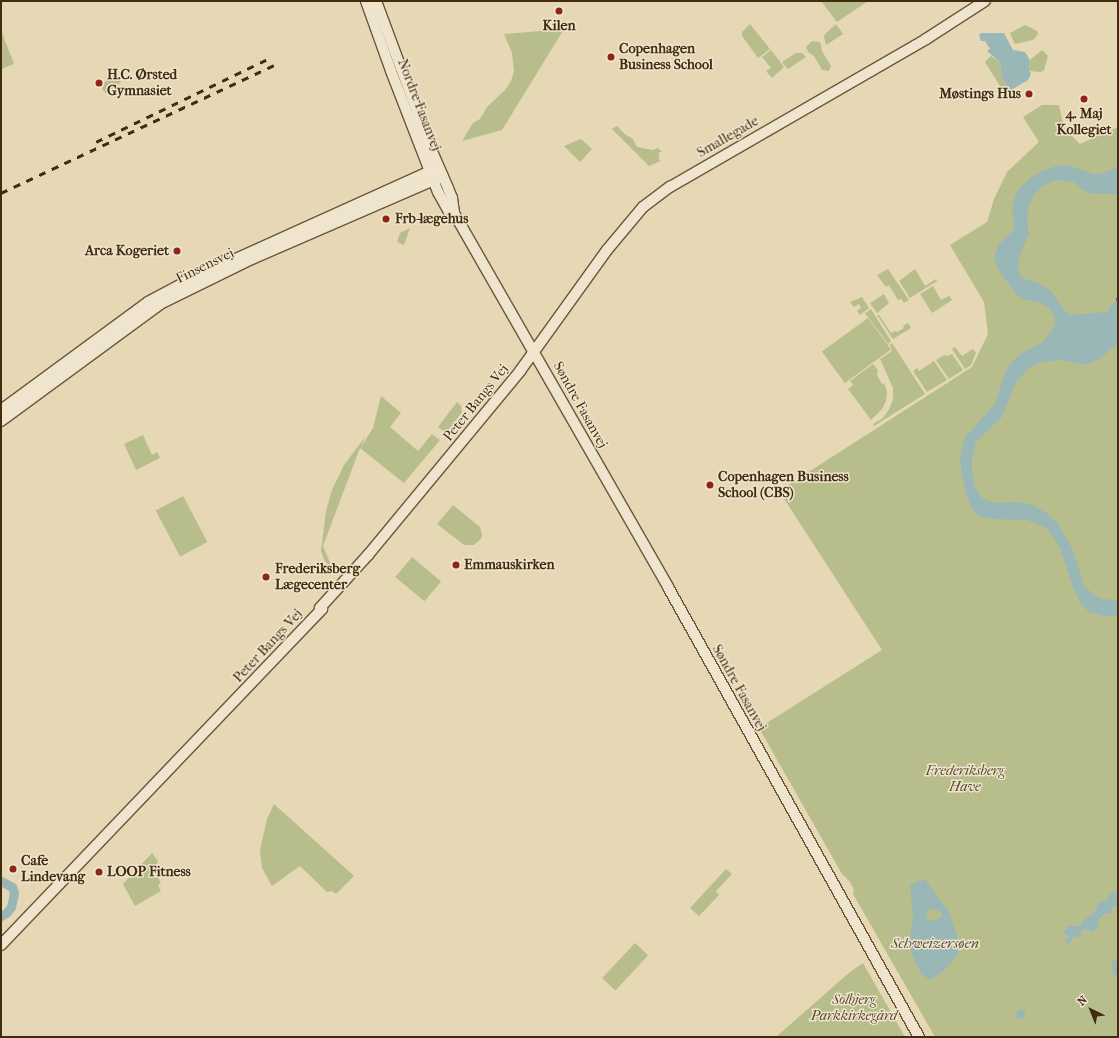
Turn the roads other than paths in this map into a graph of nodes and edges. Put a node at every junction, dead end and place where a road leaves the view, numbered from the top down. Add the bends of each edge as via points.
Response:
1 (366, 1) edge
2 (376, 1) edge
3 (985, 1) edge
4 (436, 174) junction
5 (534, 352) junction
6 (67, 367) junction
7 (1, 410) edge
8 (1, 421) edge
9 (1, 945) edge
10 (919, 1037) edge

1 - 4 street, Nordre Fasanvej
2 - 4 street, Nordre Fasanvej
3 - 5 street, Smallegade via 937,32 677,183 647,204 607,250
4 - 5 street, Nordre Fasanvej via 452,198 454,213
4 - 6 street, Finsensvej via 148,302
5 - 9 street, Peter Bangs Vej via 378,543 320,608 322,609
5 - 10 street, Søndre Fasanvej
6 - 7 street, Finsensvej
6 - 8 street, Finsensvej

